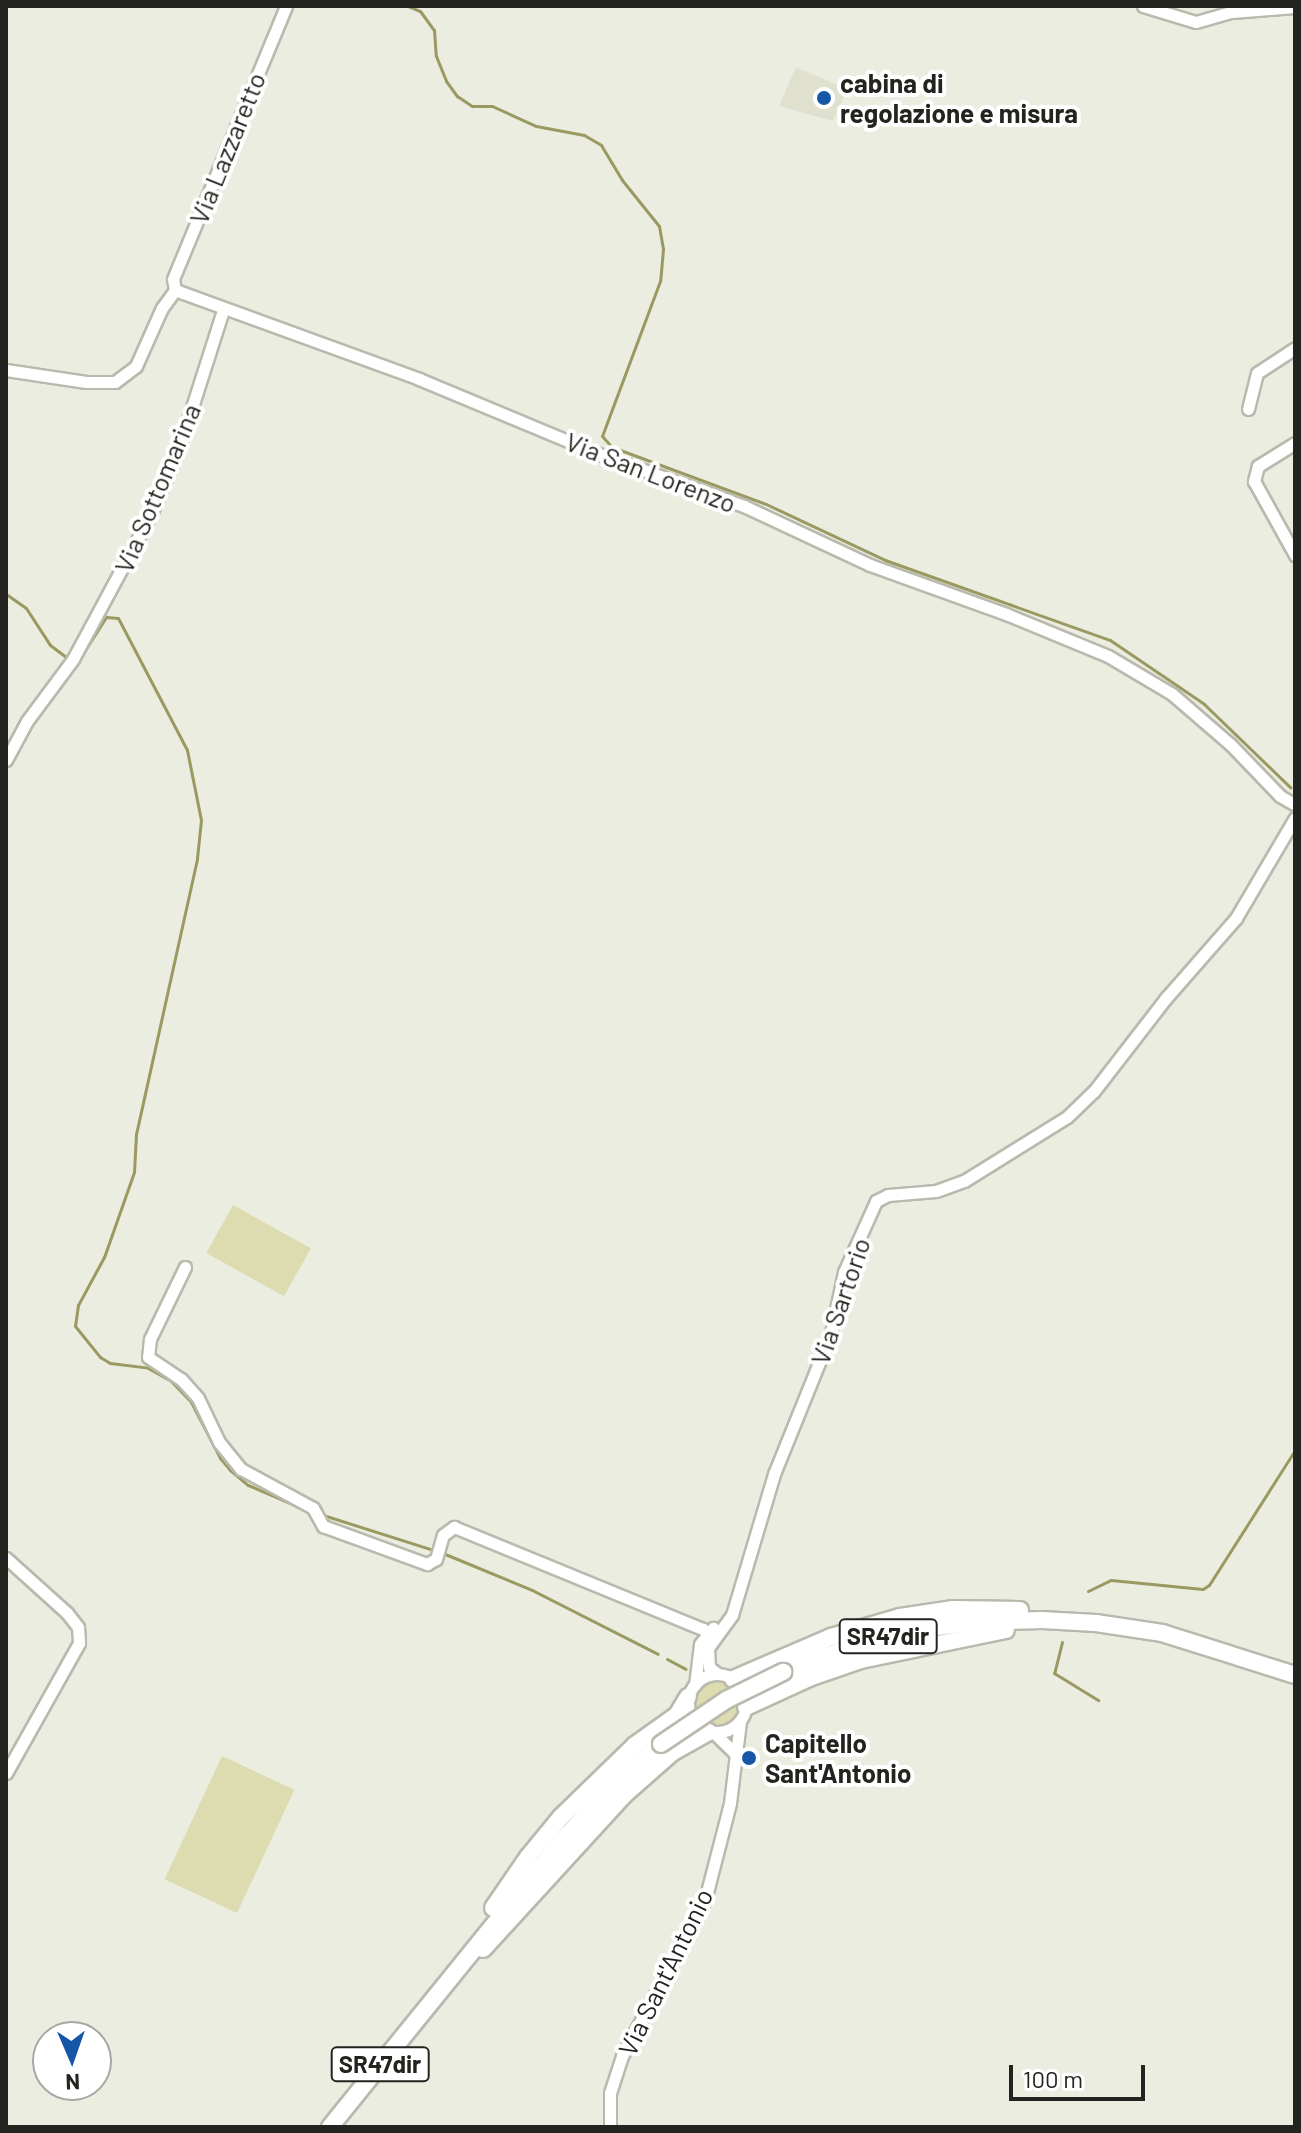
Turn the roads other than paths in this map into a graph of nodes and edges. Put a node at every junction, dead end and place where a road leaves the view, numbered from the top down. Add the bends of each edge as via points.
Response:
1 (285, 6) edge
2 (1143, 6) edge
3 (1295, 7) edge
4 (175, 290) junction
5 (223, 310) junction
6 (1295, 348) edge
7 (6, 370) edge
8 (1248, 409) dead end
9 (1295, 443) edge
10 (1290, 535) edge
11 (1295, 555) edge
12 (6, 760) edge
13 (1295, 806) edge
14 (1295, 818) edge
15 (185, 1267) dead end
16 (6, 1558) edge
17 (1124, 1626) junction
18 (711, 1635) junction
19 (1295, 1675) edge
20 (725, 1676) junction
21 (692, 1691) junction
22 (743, 1715) junction
23 (712, 1732) junction
24 (737, 1755) junction
25 (6, 1773) edge
26 (431, 2001) junction
27 (330, 2127) edge
28 (610, 2127) edge

1 - 4 street, Via Lazzaretto via 173,279
2 - 3 street via 1196,22 1232,12
4 - 5 street, Via San Lorenzo
4 - 7 street via 136,366 115,382
5 - 12 street, Via Sottomarina via 166,481 71,663 27,721
5 - 13 street, Via San Lorenzo via 419,379 602,455 744,506 870,565 1108,656 1172,694
6 - 8 street via 1257,373
9 - 10 street via 1254,472 1254,481
10 - 11 street
14 - 18 street, Via Sartorio via 1236,918 1067,1117 964,1181 876,1201 844,1272 831,1333 774,1474 737,1600
15 - 18 street via 150,1339 148,1357 198,1398 219,1442 241,1469 313,1508 323,1526 427,1564 436,1559 443,1535 454,1527
16 - 25 street via 67,1613 78,1627 79,1643
17 - 19 highway, SR47dir via 1209,1645
17 - 20 highway via 1066,1612 929,1611 831,1637
17 - 22 highway via 1011,1629 924,1644 834,1668
17 - 26 highway, SR47dir / SR47dir, bridge via 1042,1620 950,1625 851,1647 726,1700 661,1744 590,1808
18 - 20 street via 709,1667
18 - 21 street, Via Sartorio via 700,1644
20 - 21 street via 705,1677
20 - 22 street via 744,1691
21 - 23 street via 690,1715
21 - 26 highway via 683,1709 612,1766 545,1835
22 - 23 street via 729,1731
22 - 24 street, Via Sant'Antonio
23 - 24 street
23 - 26 highway via 673,1752 624,1795
24 - 28 street, Via Sant'Antonio via 705,1900 622,2056 610,2093
26 - 27 highway, SR47dir / SR47dir

